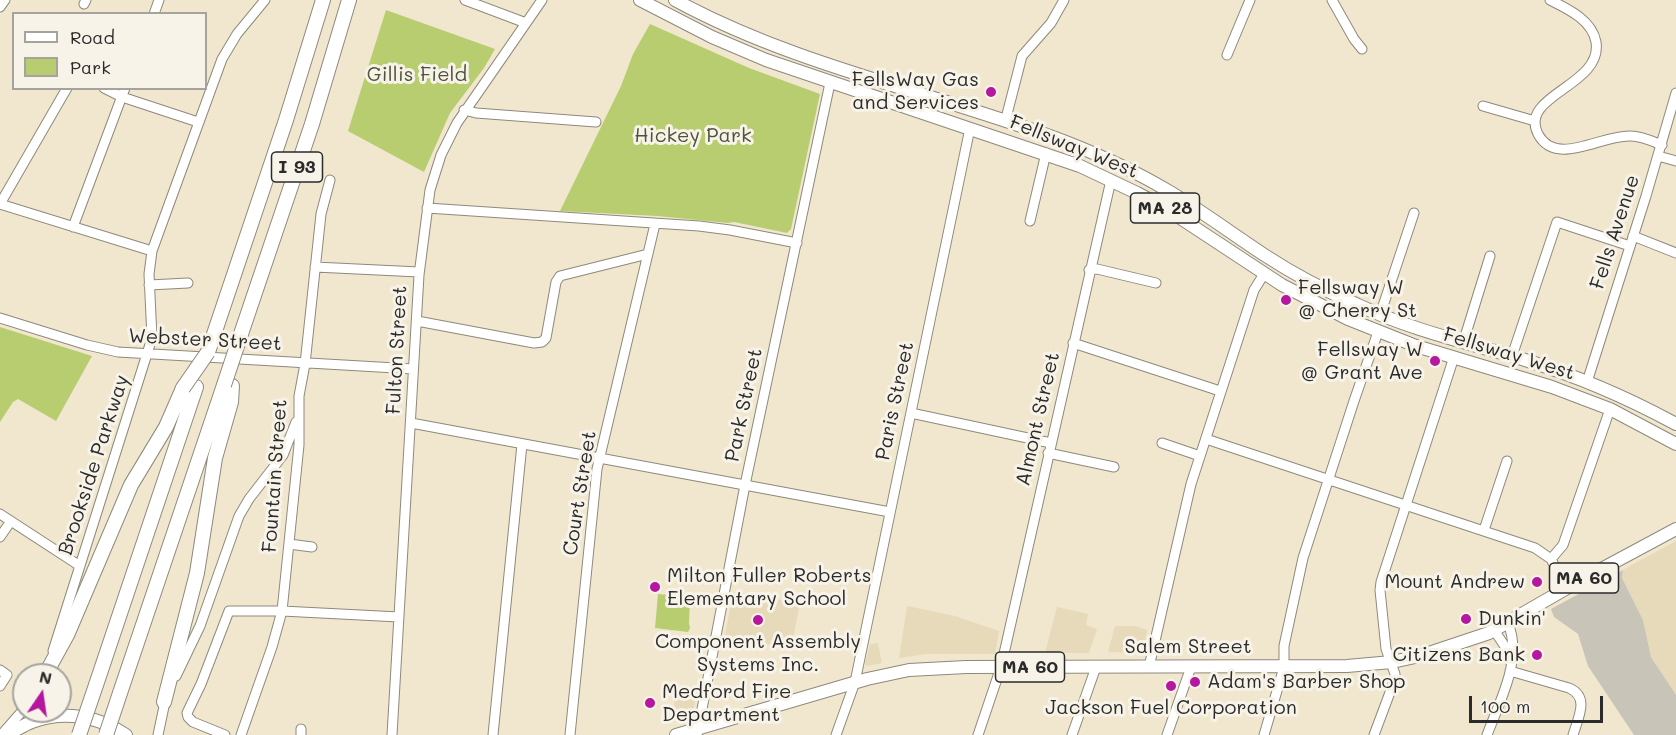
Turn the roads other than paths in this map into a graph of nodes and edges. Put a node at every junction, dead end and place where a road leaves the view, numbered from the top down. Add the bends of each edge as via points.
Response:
1 (4, 0) edge
2 (265, 0) edge
3 (323, 0) edge
4 (349, 0) edge
5 (465, 0) edge
6 (542, 0) edge
7 (640, 0) edge
8 (675, 0) edge
9 (1064, 0) edge
10 (1250, 0) edge
11 (1332, 0) edge
12 (1550, 0) edge
13 (0, 7) edge
14 (526, 23) junction
15 (1362, 49) dead end
16 (1227, 55) dead end
17 (830, 83) junction
18 (66, 90) edge
19 (124, 93) edge
20 (1676, 93) edge
21 (1483, 106) dead end
22 (465, 110) junction
23 (1535, 121) junction
24 (198, 122) junction
25 (596, 122) dead end
26 (1005, 122) junction
27 (970, 128) junction
28 (1662, 145) junction
29 (1046, 153) junction
30 (1658, 156) junction
31 (1676, 161) edge
32 (330, 180) dead end
33 (1111, 180) junction
34 (0, 204) edge
35 (427, 208) junction
36 (1414, 213) dead end
37 (1030, 221) dead end
38 (655, 224) junction
39 (73, 227) junction
40 (1631, 241) junction
41 (797, 243) junction
42 (152, 251) junction
43 (1676, 253) edge
44 (648, 254) junction
45 (1490, 256) dead end
46 (315, 267) junction
47 (1089, 270) junction
48 (419, 272) junction
49 (1264, 274) junction
50 (1156, 283) dead end
51 (188, 284) dead end
52 (149, 285) junction
53 (1380, 315) junction
54 (0, 318) edge
55 (417, 321) junction
56 (1378, 332) junction
57 (1463, 343) junction
58 (1073, 344) junction
59 (148, 356) junction
60 (1512, 356) junction
61 (1454, 357) junction
62 (305, 364) junction
63 (413, 369) junction
64 (1587, 382) junction
65 (228, 386) junction
66 (190, 388) junction
67 (1220, 392) junction
68 (299, 396) junction
69 (1610, 409) junction
70 (910, 414) junction
71 (411, 423) junction
72 (1676, 424) edge
73 (1206, 439) junction
74 (1051, 443) junction
75 (1162, 443) dead end
76 (522, 444) junction
77 (1676, 444) edge
78 (1048, 453) junction
79 (1200, 456) junction
80 (600, 458) junction
81 (1506, 461) dead end
82 (1114, 467) dead end
83 (1328, 479) junction
84 (745, 485) junction
85 (1406, 506) junction
86 (890, 512) junction
87 (0, 514) edge
88 (11, 521) junction
89 (1676, 529) edge
90 (1484, 530) junction
91 (0, 537) edge
92 (289, 544) junction
93 (312, 547) dead end
94 (1551, 559) junction
95 (80, 566) junction
96 (1566, 588) junction
97 (282, 611) junction
98 (399, 617) junction
99 (1508, 623) junction
100 (1494, 630) junction
101 (1392, 662) junction
102 (48, 663) edge
103 (51, 663) edge
104 (1001, 666) junction
105 (1096, 667) junction
106 (1149, 667) junction
107 (1191, 667) junction
108 (1284, 667) junction
109 (1510, 671) junction
110 (4, 672) edge
111 (855, 682) junction
112 (0, 686) edge
113 (164, 702) junction
114 (12, 723) edge
115 (698, 732) edge
116 (2, 735) edge
117 (7, 735) edge
118 (79, 735) edge
119 (106, 735) edge
120 (126, 735) edge
121 (158, 735) edge
122 (225, 735) edge
123 (241, 735) edge
124 (392, 735) edge
125 (494, 735) edge
126 (570, 735) edge
127 (676, 735) edge
128 (836, 735) edge
129 (978, 735) edge
130 (1072, 735) edge
131 (1167, 735) edge
132 (1264, 735) edge
133 (1374, 735) edge
134 (1487, 735) edge
135 (1574, 735) edge

1 - 13 street
2 - 24 street, Brookside Parkway via 222,59
3 - 66 highway, I 93, bridge via 215,332
4 - 65 highway, I 93, bridge via 241,334
5 - 14 street
6 - 14 street, Fulton Street
7 - 17 main road, Fellsway West / MA 28 via 739,49
8 - 26 main road, Fellsway West / MA 28 via 777,47
9 - 26 street via 1051,23 1023,55
10 - 16 street
11 - 15 street
12 - 23 street via 1587,23 1595,37 1596,55 1586,72 1541,107
14 - 22 street, Fulton Street
17 - 27 main road, Fellsway West / MA 28
17 - 41 street, Park Street
18 - 34 street
19 - 24 street
19 - 39 street
20 - 28 street, Fells Avenue
21 - 23 street
22 - 25 street
22 - 35 street, Fulton Street via 438,163
23 - 28 street via 1543,141 1557,150 1630,136
24 - 42 street, Brookside Parkway
26 - 53 main road, Fellsway West / MA 28 via 1079,147 1142,177 1298,275
27 - 29 main road, Fellsway West / MA 28
27 - 70 street, Paris Street
28 - 30 street, Fells Avenue
29 - 33 main road, Fellsway West / MA 28
29 - 37 street
30 - 31 street
30 - 40 street, Fells Avenue
32 - 46 street, Fountain Street via 321,214
33 - 47 street, Almont Street
33 - 49 main road, Fellsway West / MA 28 via 1162,206
34 - 39 street
35 - 38 street
35 - 48 street, Fulton Street
36 - 53 street
38 - 41 street via 730,230
38 - 44 street, Court Street
39 - 42 street
40 - 43 street
40 - 60 street via 1557,222
40 - 64 street, Fells Avenue
41 - 84 street, Park Street
42 - 52 street, Brookside Parkway
44 - 55 street via 560,276 547,335 539,343
44 - 80 street, Court Street
45 - 57 street
46 - 48 street
46 - 62 street, Fountain Street
47 - 50 street
47 - 58 street, Almont Street
48 - 55 street, Fulton Street
49 - 56 main road, Fellsway West / MA 28 via 1308,300
49 - 67 street via 1254,290
51 - 52 street
52 - 59 street, Brookside Parkway via 152,338
53 - 57 main road, Fellsway West / MA 28
54 - 59 street, Webster Street via 102,349
55 - 63 street, Fulton Street
56 - 61 main road, Fellsway West / MA 28
56 - 83 street
57 - 60 main road, Fellsway West / MA 28
58 - 67 street
58 - 74 street, Almont Street
59 - 62 street, Webster Street
59 - 95 street, Brookside Parkway
60 - 64 main road, Fellsway West / MA 28
61 - 69 main road, Fellsway West / MA 28
61 - 85 street
62 - 63 street, Webster Street
62 - 68 street, Fountain Street
63 - 71 street, Fulton Street
64 - 72 main road, Fellsway West / MA 28
65 - 113 highway via 231,402 214,467 197,573
65 - 119 highway, I 93, bridge
66 - 103 highway via 131,485 67,635
66 - 118 highway, I 93, bridge
67 - 73 street
68 - 92 street, Fountain Street via 299,445
68 - 113 street via 287,448 239,516 200,626
69 - 77 main road, Fellsway West / MA 28
69 - 94 street via 1563,545
70 - 74 street
70 - 86 street, Paris Street
71 - 76 street
71 - 98 street, Fulton Street
73 - 79 street
73 - 83 street
74 - 78 street, Almont Street
75 - 79 street
76 - 80 street
76 - 125 street
78 - 82 street
78 - 104 street, Almont Street
79 - 106 street via 1179,529
80 - 84 street
80 - 126 street, Court Street
81 - 90 street
83 - 85 street
83 - 108 street via 1303,558 1284,646
84 - 86 street
84 - 115 street, Park Street
85 - 90 street
85 - 101 street via 1380,590 1386,649
86 - 111 street, Paris Street
87 - 88 street
88 - 91 street
88 - 95 street
89 - 96 main road, Salem Street / MA 60
90 - 94 street via 1535,548
92 - 93 street
92 - 97 street, Fountain Street
94 - 96 street
95 - 102 street, Brookside Parkway
96 - 99 main road, Salem Street / MA 60
97 - 98 street
97 - 122 street via 230,610 227,615 187,711 189,719
97 - 123 street, Fountain Street
98 - 124 street, Fulton Street
99 - 100 main road, Salem Street / MA 60
99 - 109 street via 1514,639
100 - 101 main road, Salem Street / MA 60 via 1438,651
100 - 109 street via 1508,651
101 - 108 main road, Salem Street / MA 60
101 - 133 street via 1395,679
104 - 105 main road, Salem Street / MA 60
104 - 111 main road, Salem Street / MA 60 via 921,669
104 - 129 street, Almont Street
105 - 106 main road, Salem Street / MA 60
105 - 130 street
106 - 107 main road, Salem Street / MA 60
107 - 108 main road, Salem Street / MA 60
107 - 131 street
108 - 132 street
109 - 134 street
109 - 135 street via 1577,692 1582,702
110 - 112 street
111 - 115 main road, Salem Street / MA 60
111 - 128 street, Paris Street
113 - 121 street
114 - 116 street
115 - 127 main road, Salem Street / MA 60
117 - 120 main road via 31,722 77,716 92,718

